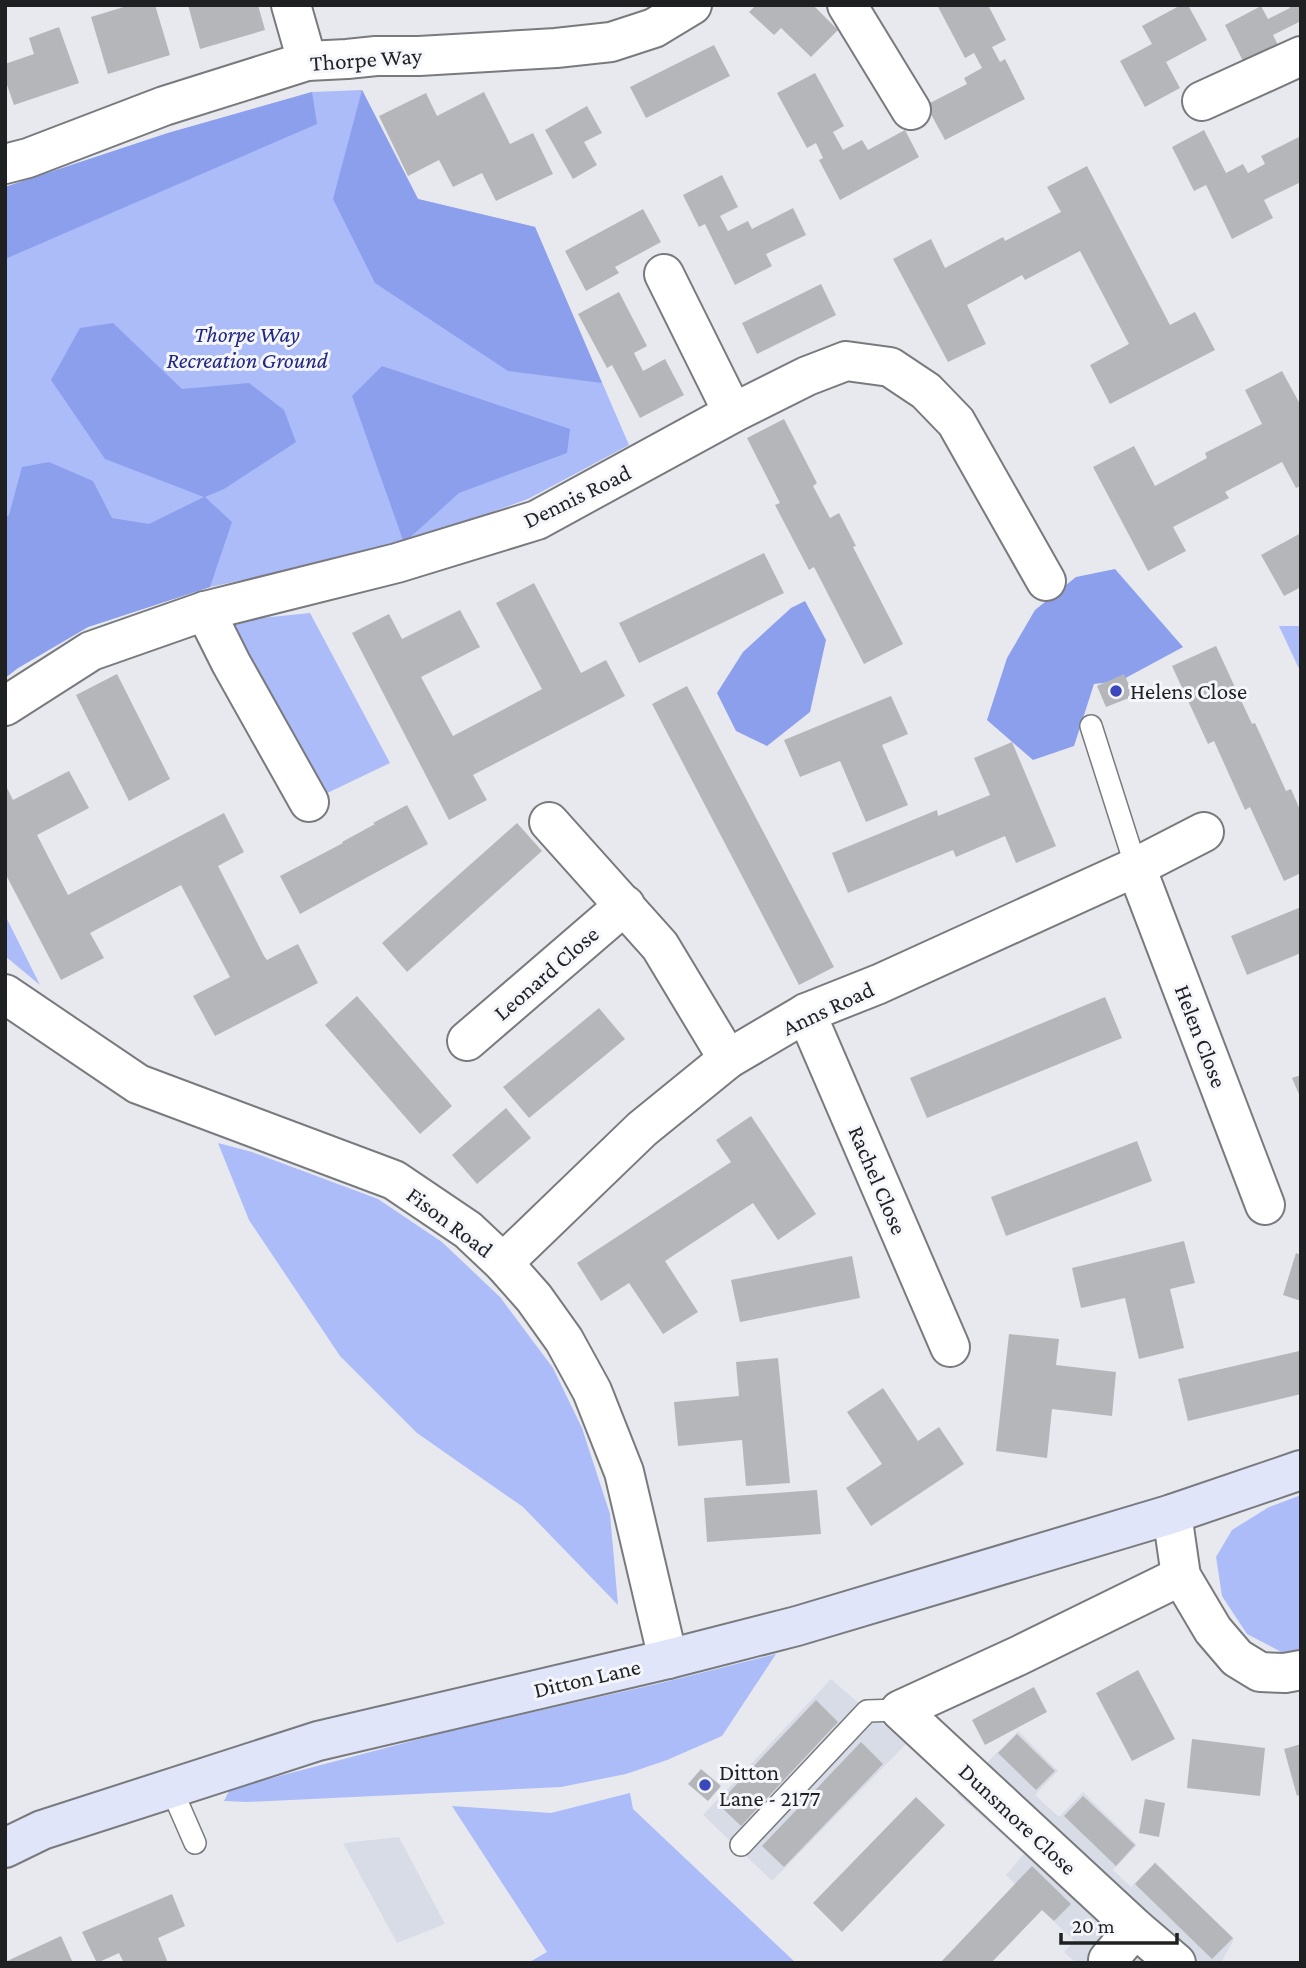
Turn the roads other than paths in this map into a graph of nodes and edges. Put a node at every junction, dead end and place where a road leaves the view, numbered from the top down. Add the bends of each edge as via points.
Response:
1 (291, 5) edge
2 (692, 5) edge
3 (847, 5) edge
4 (1301, 56) edge
5 (307, 61) junction
6 (1202, 101) dead end
7 (911, 110) dead end
8 (5, 164) edge
9 (664, 274) dead end
10 (733, 413) junction
11 (1046, 581) dead end
12 (205, 611) junction
13 (5, 706) edge
14 (1091, 726) dead end
15 (309, 802) dead end
16 (549, 822) dead end
17 (1205, 832) dead end
18 (1136, 867) junction
19 (625, 905) junction
20 (5, 994) edge
21 (806, 1013) junction
22 (467, 1041) dead end
23 (728, 1059) junction
24 (1265, 1205) dead end
25 (503, 1264) junction
26 (950, 1347) dead end
27 (1301, 1470) edge
28 (1172, 1514) junction
29 (1181, 1576) junction
30 (668, 1659) junction
31 (1301, 1670) edge
32 (900, 1710) junction
33 (172, 1788) junction
34 (195, 1843) dead end
35 (741, 1845) dead end
36 (5, 1848) edge
37 (1135, 1928) junction
38 (1108, 1960) dead end
39 (1177, 1963) edge

1 - 5 street
2 - 5 street, Thorpe Way via 654,28 611,42
3 - 7 street
4 - 6 street
5 - 8 street, Thorpe Way via 164,106 29,159
9 - 10 street
10 - 11 street, Dennis Road via 846,361 890,367 926,391 956,422
10 - 12 street, Dennis Road via 537,520 397,563
12 - 13 street, Dennis Road via 92,651
12 - 15 street
14 - 18 lane
16 - 19 street
17 - 18 street, Anns Road
18 - 21 street, Anns Road
18 - 24 street, Helen Close
19 - 22 street, Leonard Close
19 - 23 street via 660,946
20 - 25 street, Fison Road via 138,1084 394,1180 468,1230
21 - 23 street, Anns Road
21 - 26 street, Rachel Close
23 - 25 street, Anns Road via 642,1129
25 - 30 street, Fison Road via 564,1340 592,1391 624,1472
27 - 28 main road, Ditton Lane
28 - 29 street
28 - 30 main road, Ditton Lane via 797,1626
29 - 31 street via 1213,1630 1237,1658 1260,1672
29 - 32 street
30 - 33 main road, Ditton Lane via 318,1741
32 - 35 lane via 867,1711
32 - 37 street, Dunsmore Close
33 - 34 lane
33 - 36 main road, Ditton Lane via 42,1830
37 - 38 street
37 - 39 street, Dunsmore Close

